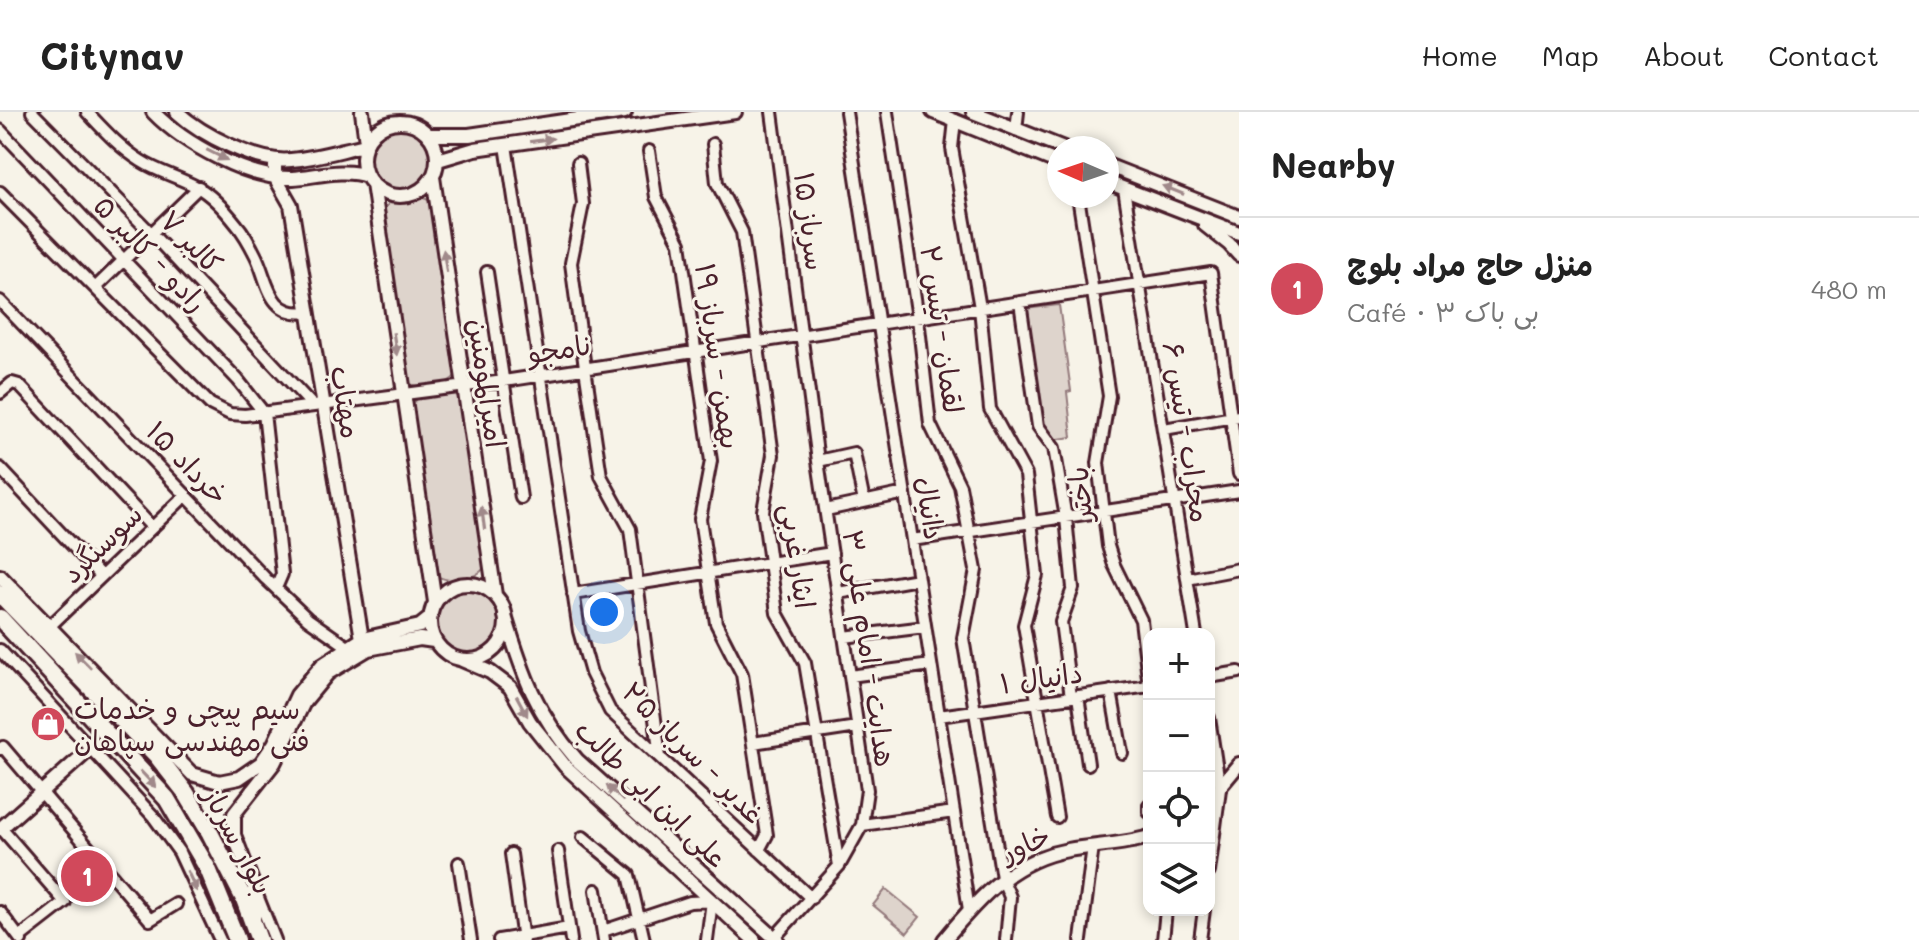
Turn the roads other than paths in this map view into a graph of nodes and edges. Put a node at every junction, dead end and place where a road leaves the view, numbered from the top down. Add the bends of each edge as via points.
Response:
1 (32, 112) edge
2 (87, 112) edge
3 (153, 112) edge
4 (177, 112) edge
5 (362, 112) edge
6 (418, 112) edge
7 (625, 112) edge
8 (735, 112) edge
9 (772, 112) edge
10 (846, 112) edge
11 (887, 112) edge
12 (933, 112) edge
13 (973, 112) edge
14 (1018, 112) edge
15 (580, 115) edge
16 (955, 120) junction
17 (0, 130) edge
18 (1016, 130) junction
19 (428, 132) junction
20 (583, 135) junction
21 (1047, 142) edge
22 (1010, 143) junction
23 (366, 144) junction
24 (713, 144) dead end
25 (506, 145) junction
26 (649, 151) dead end
27 (1047, 158) edge
28 (275, 160) junction
29 (438, 160) junction
30 (578, 163) dead end
31 (1119, 170) edge
32 (275, 177) junction
33 (433, 177) junction
34 (370, 180) junction
35 (199, 187) junction
36 (1119, 187) edge
37 (1124, 189) junction
38 (0, 192) edge
39 (1080, 208) edge
40 (1189, 214) junction
41 (1239, 217) edge
42 (1239, 233) edge
43 (152, 234) junction
44 (1239, 251) edge
45 (126, 259) junction
46 (487, 272) dead end
47 (1141, 284) junction
48 (95, 288) junction
49 (1091, 291) junction
50 (0, 301) edge
51 (1020, 302) junction
52 (980, 308) junction
53 (308, 312) junction
54 (918, 318) junction
55 (879, 324) junction
56 (801, 336) junction
57 (757, 342) junction
58 (694, 352) junction
59 (585, 368) junction
60 (542, 375) junction
61 (504, 381) junction
62 (464, 387) junction
63 (0, 393) edge
64 (403, 395) junction
65 (318, 405) junction
66 (264, 413) junction
67 (1235, 416) edge
68 (1164, 429) junction
69 (818, 461) junction
70 (0, 468) edge
71 (1239, 474) edge
72 (1239, 491) edge
73 (905, 493) junction
74 (186, 495) junction
75 (521, 498) dead end
76 (864, 502) junction
77 (1175, 502) junction
78 (826, 510) junction
79 (1105, 513) junction
80 (1066, 518) junction
81 (1031, 523) junction
82 (151, 526) junction
83 (969, 532) junction
84 (912, 540) junction
85 (832, 553) junction
86 (771, 563) junction
87 (1239, 569) edge
88 (708, 573) junction
89 (0, 576) edge
90 (101, 576) junction
91 (918, 579) junction
92 (1187, 579) junction
93 (638, 584) junction
94 (276, 588) junction
95 (6, 592) edge
96 (838, 593) junction
97 (573, 594) junction
98 (495, 595) junction
99 (435, 602) junction
100 (505, 616) junction
101 (0, 618) edge
102 (430, 618) junction
103 (50, 626) junction
104 (925, 627) junction
105 (1195, 628) edge
106 (1143, 636) edge
107 (844, 637) junction
108 (362, 639) junction
109 (434, 641) junction
110 (0, 650) edge
111 (350, 652) junction
112 (462, 660) junction
113 (931, 665) junction
114 (1239, 672) edge
115 (850, 676) junction
116 (1215, 676) edge
117 (1143, 687) edge
118 (1111, 691) junction
119 (1075, 696) junction
120 (1035, 702) junction
121 (973, 711) junction
122 (939, 716) junction
123 (857, 727) junction
124 (818, 733) junction
125 (753, 743) junction
126 (0, 749) edge
127 (90, 749) junction
128 (1122, 753) dead end
129 (660, 757) junction
130 (1215, 757) edge
131 (1088, 764) dead end
132 (1239, 764) edge
133 (1220, 789) junction
134 (42, 791) junction
135 (1215, 794) edge
136 (954, 812) junction
137 (1057, 817) dead end
138 (862, 825) junction
139 (0, 828) edge
140 (583, 837) dead end
141 (1143, 838) edge
142 (1213, 844) edge
143 (1093, 846) junction
144 (759, 850) junction
145 (558, 851) dead end
146 (511, 854) dead end
147 (459, 863) dead end
148 (839, 866) junction
149 (1002, 878) junction
150 (254, 887) junction
151 (596, 890) dead end
152 (716, 896) junction
153 (811, 898) junction
154 (176, 904) dead end
155 (969, 910) junction
156 (0, 912) edge
157 (1165, 916) edge
158 (1203, 916) edge
159 (641, 918) junction
160 (257, 934) edge
161 (570, 934) edge
162 (603, 936) edge
163 (20, 938) edge
164 (523, 938) edge
165 (776, 939) edge
166 (220, 940) edge
167 (237, 940) edge
168 (275, 940) edge
169 (471, 940) edge
170 (499, 940) edge
171 (644, 940) edge
172 (707, 940) edge
173 (754, 940) edge
174 (944, 940) edge
175 (1006, 940) edge
176 (1081, 940) edge
177 (1163, 940) edge
178 (1200, 940) edge

1 - 43 street, کالبر ۷
2 - 35 street via 144,163
3 -> 32 street via 205,149 246,170
4 - 28 street via 251,154
5 - 23 street
6 - 19 street
7 - 15 street
8 - 20 street
9 - 56 street, سرباز ۱۵
10 - 55 street, دانیال
11 - 54 street, لقمان - تیس ۲
12 - 16 street
13 - 18 street
14 - 18 street
15 - 19 street via 469,135
15 - 20 street
16 - 22 street
16 - 52 street via 952,148
17 - 45 street, رادو - کالبر ۵
18 - 21 street
18 - 22 street
19 - 23 street via 393,121
19 - 29 street
25 -> 20 street
22 - 27 street
23 - 28 street
23 - 34 street via 363,161
24 - 57 street, ایثار غربی via 717,183 742,232
25 - 29 street
25 - 60 street, غدیر - سرباز ۲۵
26 - 58 street, بهمن - سرباز ۱۹ via 656,197 680,243
28 - 32 street
29 - 33 street
30 - 59 street via 583,204 571,263
41 -> 31 street
32 - 34 street via 353,171
32 - 53 street, مهتاب via 291,205
33 - 34 street via 406,196 382,192
62 -> 33 street, امیرالمومنین
34 -> 64 street
35 - 43 street
35 - 53 street via 238,226 276,301 289,312
36 - 37 street
37 - 40 street
37 - 47 street, محراب - تیس ۶
38 - 48 street, نامجو
39 - 49 street, باختر
40 - 42 street
40 - 44 street
43 - 45 street
43 - 65 street, کالبر ۷
45 - 48 street
45 - 66 street, رادو - کالبر ۵
46 - 61 street
47 - 49 street, نامجو
47 - 67 street, نامجو via 1211,273
47 - 68 street, محراب - تیس ۶
48 - 66 street, نامجو via 210,404 230,414
49 - 51 street, نامجو
49 - 79 street, باختر via 1109,396 1098,463
50 - 74 street, ۱۵ خرداد
51 - 52 street, نامجو
51 - 80 street via 1038,426 1054,448
52 - 54 street, نامجو
52 - 81 street via 990,409 1026,475
53 - 65 street, مهتاب
54 - 55 street, نامجو
54 - 83 street, لقمان - تیس ۲ via 930,424 960,486
55 - 56 street, نامجو
55 - 73 street, دانیال
56 - 57 street, نامجو
56 - 69 street, هدایت - امام علی ۳
57 - 58 street, نامجو
57 - 86 street, ایثار غربی via 773,455 763,511
58 - 59 street, نامجو
58 - 88 street, بهمن - سرباز ۱۹ via 711,461 700,519
59 - 60 street, نامجو
59 - 93 street via 601,476 630,529
60 - 61 street, نامجو
60 - 97 street, غدیر - سرباز ۲۵
61 - 62 street, نامجو
61 - 75 street
62 - 64 street, نامجو
98 -> 62 street, امیرالمومنین
63 - 82 street via 12,383 19,385
64 - 65 street, نامجو
64 - 99 street
65 - 66 street, نامجو
65 - 108 street, مهتاب
66 - 94 street via 282,574
67 - 68 street
67 - 71 street
68 - 77 street, محراب - تیس ۶
69 - 76 street via 854,453
69 - 78 street, هدایت - امام علی ۳
70 - 90 street
72 - 77 street
73 - 76 street
73 - 84 street, دانیال
74 - 82 street, سوسنگرد
74 - 94 street, ۱۵ خرداد
76 - 78 street
77 - 79 street
77 - 92 street, محراب - تیس ۶
78 - 85 street, هدایت - امام علی ۳
79 - 80 street
79 - 106 street, باختر via 1114,565 1141,620
80 - 81 street
80 - 119 street via 1073,588 1061,622
81 - 83 street
81 - 120 street via 1037,575 1024,625
82 - 90 street, سوسنگرد
83 - 84 street
83 - 121 street, لقمان - تیس ۲ via 976,570 963,638
84 - 91 street, دانیال
85 - 86 street
85 - 96 street, هدایت - امام علی ۳
86 - 88 street
86 - 124 street, ایثار غربی via 777,613 805,663
87 - 92 street
88 - 93 street
88 - 125 street, بهمن - سرباز ۱۹ via 716,623 742,674
89 - 95 street
90 - 103 street, سوسنگرد
91 - 96 street
91 - 104 street, دانیال
92 - 105 street, محراب - تیس ۶
93 - 97 street
93 - 129 street
94 - 111 street, ۱۵ خرداد
95 - 103 street
95 - 160 highway, بلوار سرباز via 176,781 210,833
96 - 107 street, هدایت - امام علی ۳
97 - 129 street, غدیر - سرباز ۲۵ via 591,673 610,711
98 - 99 street via 462,584
98 - 100 street
99 - 102 street
100 - 112 street via 495,649
152 -> 100 street, علی ابن ابی طالب via 556,736 523,673
101 -> 167 highway, بلوار سرباز via 167,799 208,869
102 - 108 street via 420,626
102 - 109 street
111 -> 103 street via 322,665 304,684 261,763 239,778 219,782 192,774
104 - 107 street
104 - 113 street, دانیال
107 - 115 street, هدایت - امام علی ۳
108 - 111 street
109 - 111 street via 410,640
109 - 112 street
110 - 127 street
111 - 150 street via 311,692 274,763 234,814 234,835
112 -> 152 street, علی ابن ابی طالب via 510,687 565,766
113 - 115 street
113 - 122 street, دانیال
114 - 116 street
115 - 123 street, هدایت - امام علی ۳
117 - 118 street, دانیال ۱
118 - 119 street, دانیال ۱
118 - 128 street
119 - 120 street, دانیال ۱
119 - 131 street
120 - 121 street, دانیال ۱
120 - 137 street
121 - 122 street, دانیال ۱
121 - 149 street, لقمان - تیس ۲
122 - 136 street, دانیال
123 - 124 street
123 - 138 street, هدایت - امام علی ۳ via 867,790
124 - 125 street
124 - 148 street, ایثار غربی
125 - 144 street, بهمن - سرباز ۱۹ via 767,835
126 - 134 street
127 - 134 street
127 -> 166 street via 179,852
129 - 144 street, غدیر - سرباز ۲۵
130 - 133 street
132 - 133 street
133 - 135 street
133 - 142 street
134 - 139 street
134 - 154 street via 150,920
136 - 138 street
136 - 155 street, دانیال
138 - 148 street, هدایت - امام علی ۳
139 - 163 street via 65,902
140 - 159 street via 629,875
141 - 143 street, خاور
143 - 149 street, خاور via 1043,856
143 - 176 street
144 - 153 street, غدیر - سرباز ۲۵
145 - 161 street
146 - 164 street
147 - 169 street
148 - 153 street, هدایت - امام علی ۳
149 - 155 street, خاور
149 - 175 street, لقمان - تیس ۲ via 1010,897
150 - 160 street
150 - 168 street
151 - 162 street
152 - 159 street
152 - 165 street, علی ابن ابی طالب
152 - 172 street
152 - 173 street, علی ابن ابی طالب
153 - 165 street, هدایت - امام علی ۳
155 - 174 street, خاور
156 - 163 street
157 - 177 street
158 - 178 street
159 - 162 street
159 - 171 street
161 - 164 street
164 - 170 street

